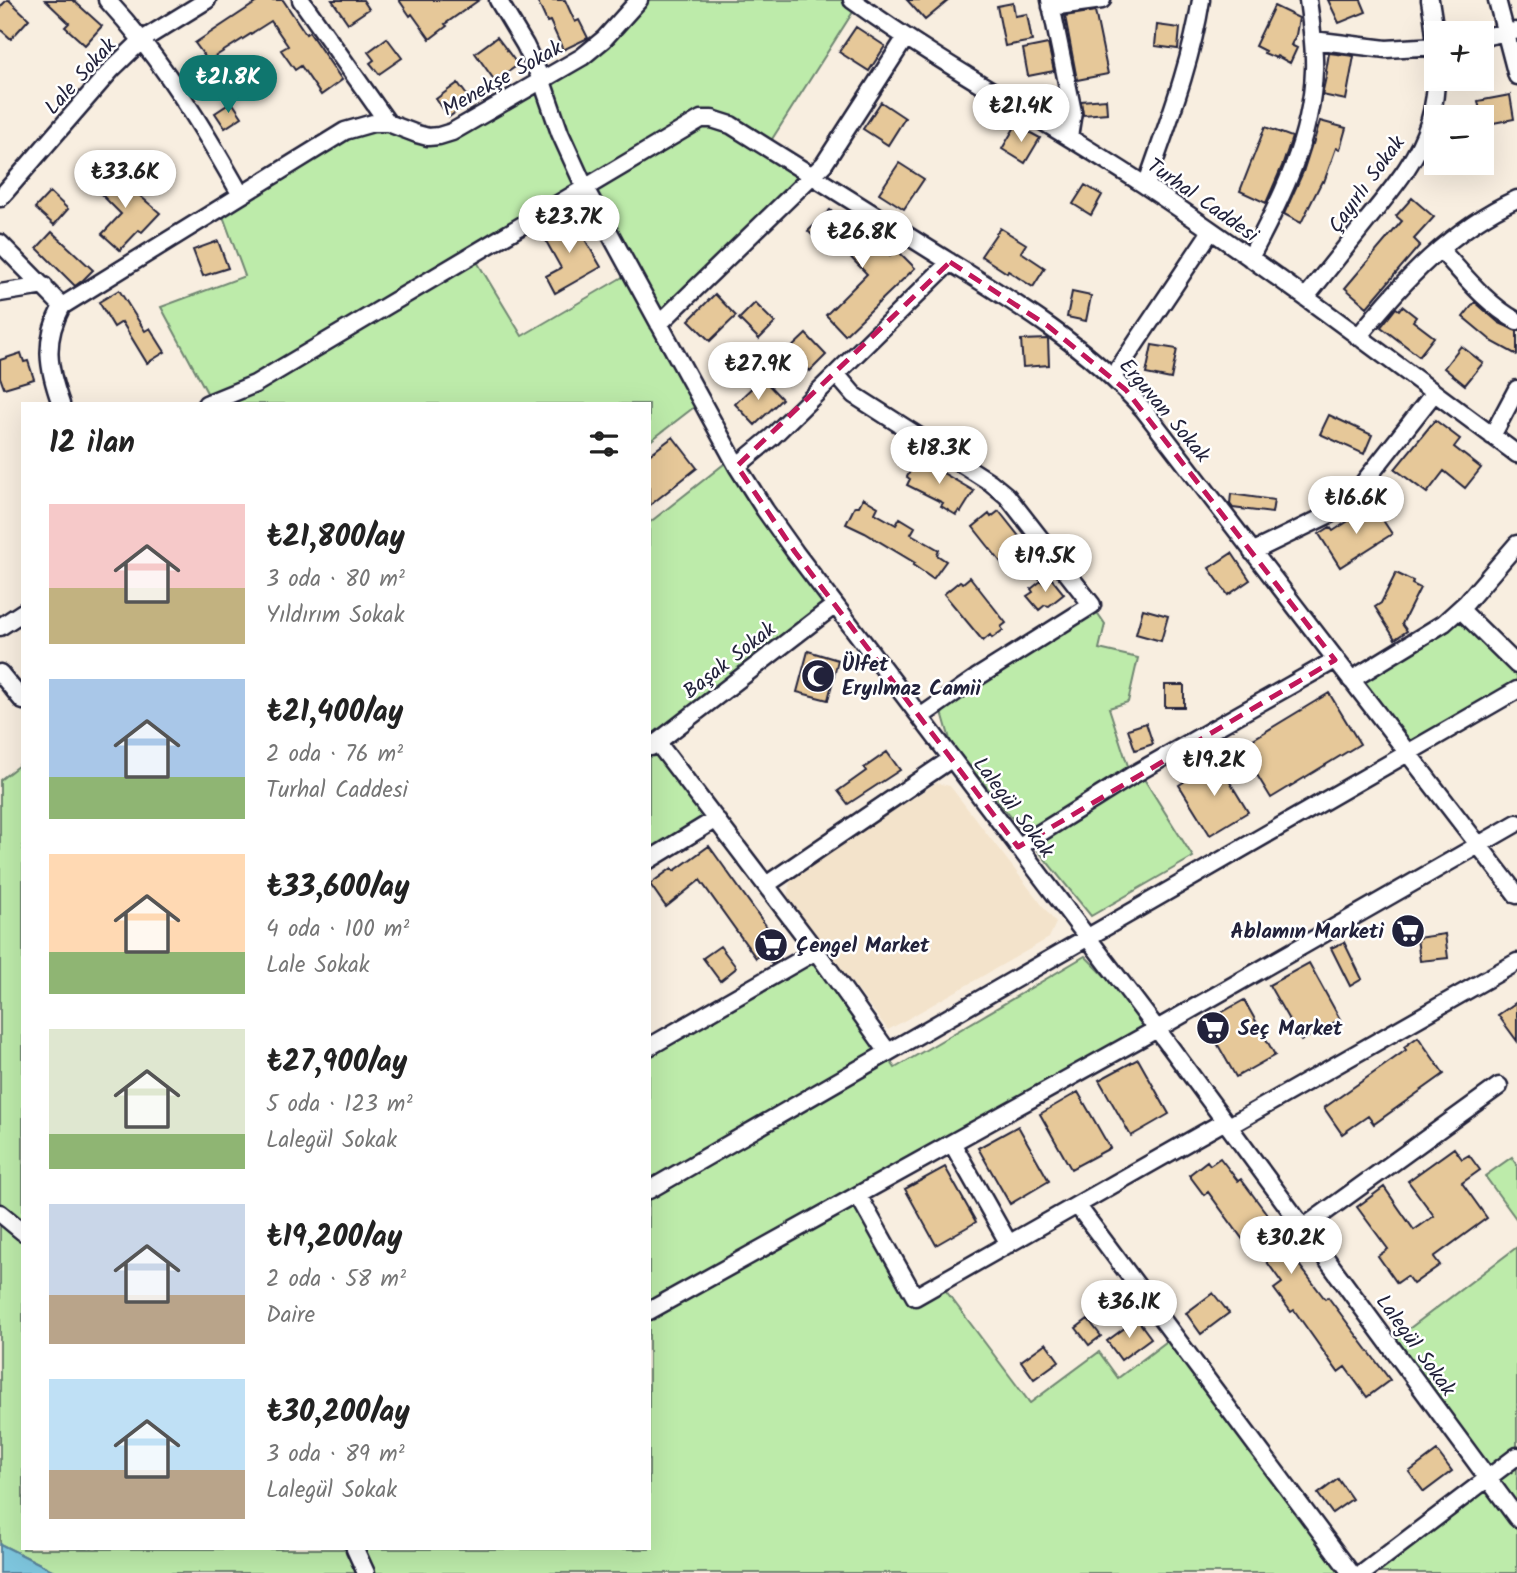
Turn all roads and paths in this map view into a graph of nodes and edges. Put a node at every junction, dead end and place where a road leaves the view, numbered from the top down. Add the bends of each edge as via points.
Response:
1 (107, 0) edge
2 (207, 0) edge
3 (301, 0) edge
4 (498, 0) edge
5 (639, 0) edge
6 (852, 0) edge
7 (1102, 0) edge
8 (1201, 0) edge
9 (1308, 0) edge
10 (1430, 0) edge
11 (1497, 0) edge
12 (1051, 3) edge
13 (1433, 21) edge
14 (1512, 31) edge
15 (1494, 35) edge
16 (906, 37) junction
17 (142, 40) junction
18 (1313, 40) junction
19 (1424, 47) edge
20 (1517, 76) edge
21 (542, 81) junction
22 (1435, 91) edge
23 (388, 123) junction
24 (1069, 137) junction
25 (813, 176) junction
26 (1146, 186) junction
27 (585, 188) junction
28 (241, 195) junction
29 (0, 198) edge
30 (1517, 198) edge
31 (1211, 231) junction
32 (0, 243) edge
33 (1440, 249) junction
34 (1250, 258) junction
35 (950, 262) junction
36 (44, 286) junction
37 (0, 293) edge
38 (1306, 297) junction
39 (62, 306) junction
40 (1517, 321) edge
41 (659, 324) junction
42 (1358, 337) junction
43 (836, 374) junction
44 (1113, 377) junction
45 (1517, 388) edge
46 (1434, 393) junction
47 (60, 402) edge
48 (211, 402) edge
49 (1492, 436) junction
50 (1517, 454) edge
51 (737, 466) junction
52 (1517, 544) edge
53 (1252, 552) junction
54 (835, 605) junction
55 (1460, 609) junction
56 (21, 613) edge
57 (0, 627) edge
58 (1335, 660) junction
59 (1517, 665) edge
60 (0, 673) edge
61 (1351, 680) junction
62 (1517, 690) edge
63 (21, 699) edge
64 (920, 718) junction
65 (653, 745) edge
66 (1408, 753) junction
67 (951, 759) junction
68 (716, 819) junction
69 (1517, 823) edge
70 (1479, 845) junction
71 (1018, 846) junction
72 (651, 859) edge
73 (766, 885) junction
74 (1517, 895) edge
75 (1087, 938) junction
76 (816, 951) junction
77 (1517, 962) edge
78 (1157, 1029) junction
79 (651, 1046) edge
80 (888, 1052) junction
81 (1499, 1086) dead end
82 (1226, 1124) junction
83 (952, 1143) junction
84 (651, 1189) edge
85 (858, 1195) junction
86 (1077, 1205) junction
87 (0, 1213) edge
88 (1303, 1228) junction
89 (21, 1230) edge
90 (1009, 1244) junction
91 (651, 1310) edge
92 (1517, 1456) edge
93 (1488, 1478) junction
94 (1517, 1518) edge
95 (355, 1550) edge
96 (366, 1573) edge
97 (1351, 1573) edge
98 (1363, 1573) edge

1 - 17 street
2 - 17 street, Lale Sokak
3 - 23 street
4 - 21 street, Lalegül Sokak
5 - 21 street, Menekşe Sokak via 592,50
6 - 16 street, Turhal Caddesi
7 - 12 street
8 - 26 street via 1183,80
9 - 18 street
10 - 13 street, Çayırlı Sokak
11 - 14 street
12 - 24 street via 1073,112
14 - 15 street
14 - 20 street
16 - 24 street, Turhal Caddesi
16 - 25 street
17 - 28 street
17 - 29 street, Lale Sokak
18 - 19 street via 1386,49
18 - 34 street via 1314,70 1305,130 1288,180
21 - 23 street, Menekşe Sokak via 439,136 428,137
21 - 27 street, Lalegül Sokak
22 - 38 street, Çayırlı Sokak via 1420,146 1395,186
23 - 28 street via 345,131
24 - 26 street, Turhal Caddesi
25 - 27 street, Erguvan Sokak via 731,125 712,119 701,120
25 - 35 street, Erguvan Sokak
25 - 41 street
26 - 31 street, Turhal Caddesi
27 - 41 street, Lalegül Sokak
27 - 48 street via 255,384
28 - 39 street
30 - 33 street
31 - 34 street, Turhal Caddesi
31 - 44 street
32 - 36 street
33 - 40 street via 1485,299
33 - 42 street via 1390,297
34 - 38 street, Turhal Caddesi
35 - 43 street
35 - 44 street, Erguvan Sokak via 1048,326
36 - 37 street
36 - 39 street
38 - 42 street, Turhal Caddesi
39 - 47 street via 48,347
41 - 51 street, Lalegül Sokak
42 - 46 street, Turhal Caddesi
43 - 51 street
43 - 64 street via 854,395 1007,496 1093,605
44 - 53 street, Erguvan Sokak
45 - 49 street
46 - 49 street, Turhal Caddesi
46 - 53 street via 1348,501
49 - 50 street, Turhal Caddesi
51 - 54 street, Lalegül Sokak
52 - 55 street
53 - 58 street, Erguvan Sokak
54 - 64 street, Lalegül Sokak
54 - 65 street, Başak Sokak
55 - 59 street
55 - 61 street
56 - 57 street
58 - 61 street, Erguvan Sokak
58 - 71 street
60 - 63 street
61 - 66 street, Erguvan Sokak
62 - 66 street
64 - 67 street, Lalegül Sokak
65 - 68 street
66 - 70 street, Erguvan Sokak
66 - 75 street
67 - 71 street, Lalegül Sokak
67 - 73 street
68 - 72 street
68 - 73 street
69 - 70 street
70 - 74 street, Erguvan Sokak
70 - 78 street
71 - 75 street, Lalegül Sokak
73 - 76 street
75 - 78 street, Lalegül Sokak
75 - 80 street
76 - 79 street
76 - 80 street
77 - 82 street
78 - 82 street, Lalegül Sokak
78 - 83 street
80 - 84 street
81 - 88 street
82 - 86 street
82 - 88 street, Lalegül Sokak
83 - 85 street
83 - 90 street
85 - 90 street via 915,1297
85 - 91 street
86 - 90 street
86 - 97 street
87 - 89 street
88 - 93 street, Lalegül Sokak
92 - 93 street
93 - 94 street, Lalegül Sokak
93 - 98 street
95 - 96 street

